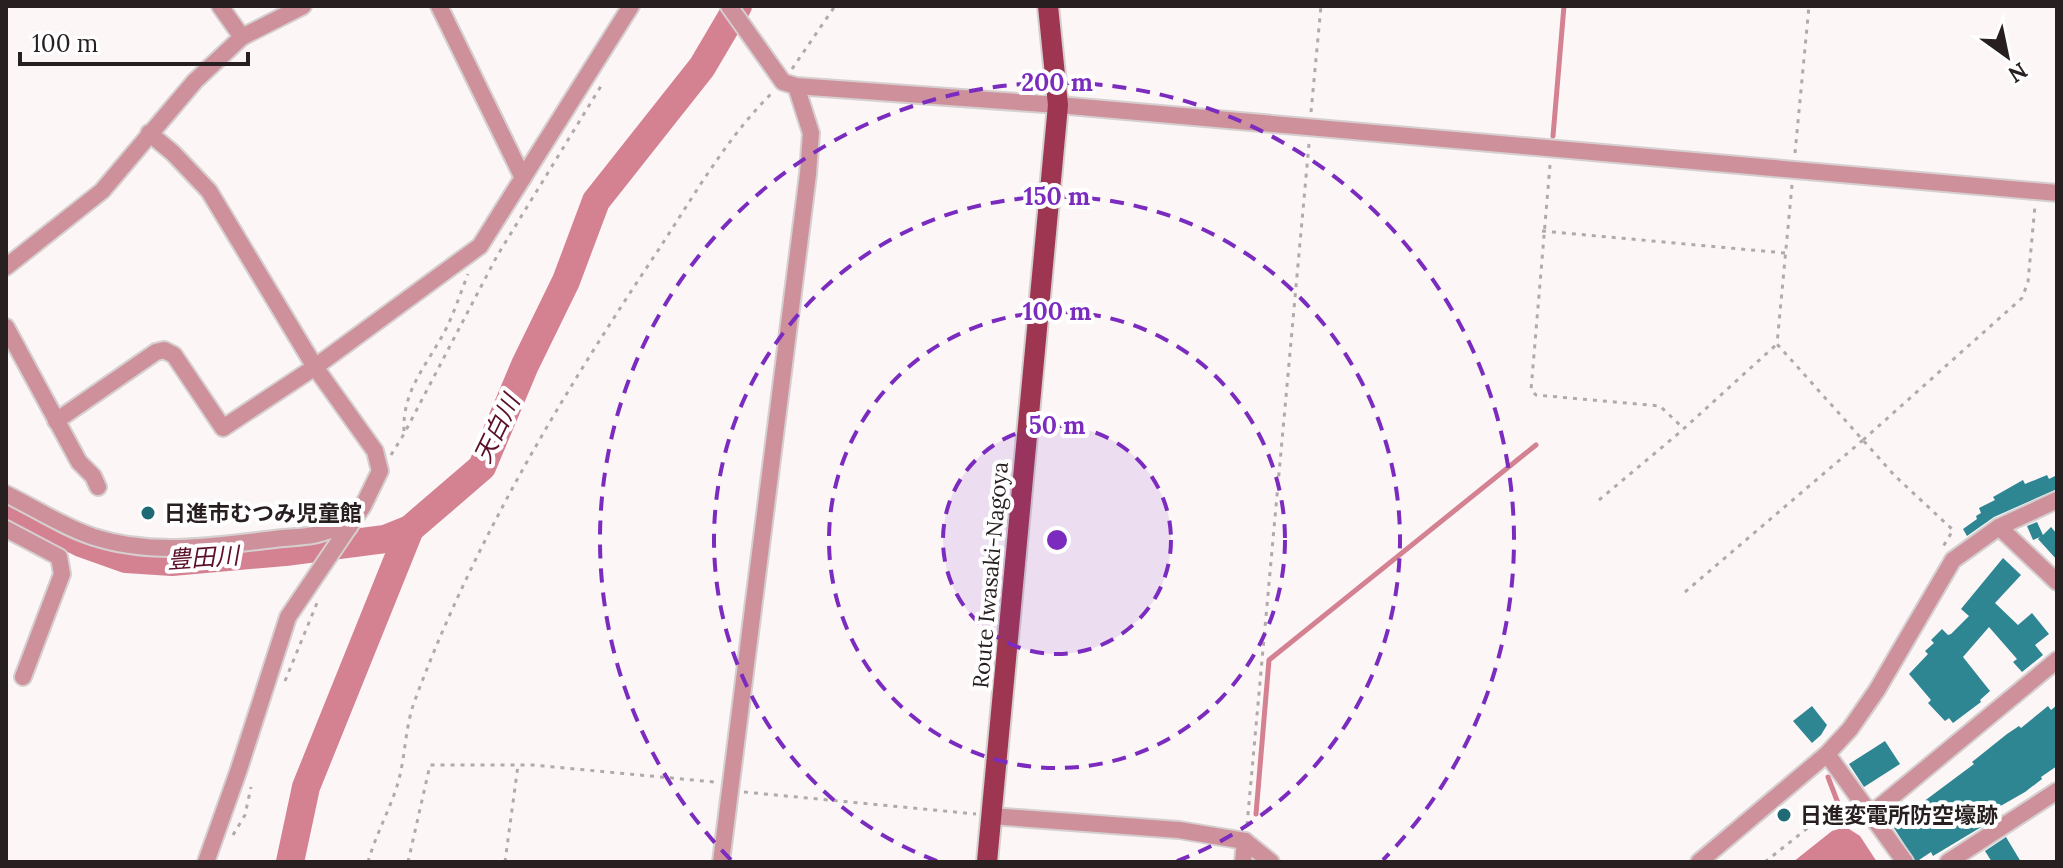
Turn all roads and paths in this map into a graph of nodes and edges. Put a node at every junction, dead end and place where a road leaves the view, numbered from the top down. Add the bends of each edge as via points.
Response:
1 (220, 6) edge
2 (303, 6) edge
3 (439, 6) edge
4 (631, 6) edge
5 (729, 6) edge
6 (835, 6) edge
7 (1048, 6) edge
8 (1321, 6) edge
9 (1809, 6) edge
10 (242, 37) junction
11 (786, 81) junction
12 (601, 85) dead end
13 (1058, 105) junction
14 (1310, 128) junction
15 (149, 133) junction
16 (1552, 149) junction
17 (1793, 170) junction
18 (523, 178) junction
19 (2036, 191) junction
20 (2057, 193) edge
21 (1542, 231) junction
22 (1786, 253) junction
23 (469, 254) junction
24 (6, 267) edge
25 (6, 327) edge
26 (1777, 344) junction
27 (315, 367) junction
28 (56, 421) junction
29 (1683, 428) junction
30 (404, 434) junction
31 (1863, 440) junction
32 (380, 471) junction
33 (98, 487) dead end
34 (6, 494) edge
35 (1599, 500) dead end
36 (2057, 500) edge
37 (1999, 527) junction
38 (6, 529) edge
39 (347, 530) junction
40 (1953, 530) dead end
41 (2057, 582) edge
42 (1685, 592) dead end
43 (317, 603) dead end
44 (2057, 660) edge
45 (23, 677) dead end
46 (284, 684) dead end
47 (1827, 754) junction
48 (518, 765) junction
49 (251, 787) dead end
50 (730, 788) junction
51 (2057, 791) edge
52 (1868, 810) junction
53 (991, 816) junction
54 (232, 837) dead end
55 (1245, 841) junction
56 (206, 862) edge
57 (368, 862) edge
58 (408, 862) edge
59 (505, 862) edge
60 (721, 862) edge
61 (987, 862) edge
62 (1243, 862) edge
63 (1271, 862) edge
64 (1699, 862) edge
65 (1765, 862) edge
66 (1905, 862) edge
67 (1948, 862) edge

1 - 10 street
2 - 10 street
3 - 18 street
4 - 18 street
5 - 11 street
6 - 11 path
7 - 13 main road, Route Iwasaki-Nagoya
8 - 14 path
9 - 17 path
10 - 15 street
11 - 13 street
11 - 50 street via 811,133 808,174
11 - 57 path via 759,106 716,164 634,287 494,521 414,702 398,785
12 - 30 path via 497,256
13 - 14 street
13 - 53 main road, Route Iwasaki-Nagoya
14 - 16 street
14 - 55 path
15 - 24 street via 102,191
15 - 27 street via 209,191
16 - 17 street
16 - 21 path
17 - 19 street
17 - 22 path
18 - 23 street via 480,246
19 - 20 street
19 - 31 path via 2022,298
21 - 22 path
21 - 29 path via 1531,390 1536,395 1660,406
22 - 26 path
23 - 27 street
23 - 30 path via 468,274 447,327 412,383 403,413
25 - 28 street
26 - 29 path
26 - 31 path
27 - 28 street via 223,428 174,355 164,350
27 - 32 street via 375,451
28 - 33 street
29 - 35 path
30 - 32 path
31 - 40 path
31 - 42 path
32 - 39 street
34 - 39 street via 92,536 151,548
36 - 37 street
37 - 41 street
37 - 47 street via 1953,560 1877,690
38 - 45 street via 59,557 62,574
39 - 56 street via 288,617
43 - 46 path
44 - 52 street
47 - 52 street
47 - 64 street
48 - 50 path via 713,782
48 - 58 path via 430,765
48 - 59 path
49 - 54 path via 245,815
50 - 53 path
50 - 60 street
51 - 67 street
52 - 65 path via 1824,815
52 - 66 street
53 - 55 street via 1179,830
53 - 61 main road, Route Iwasaki-Nagoya
55 - 62 street
55 - 63 street

